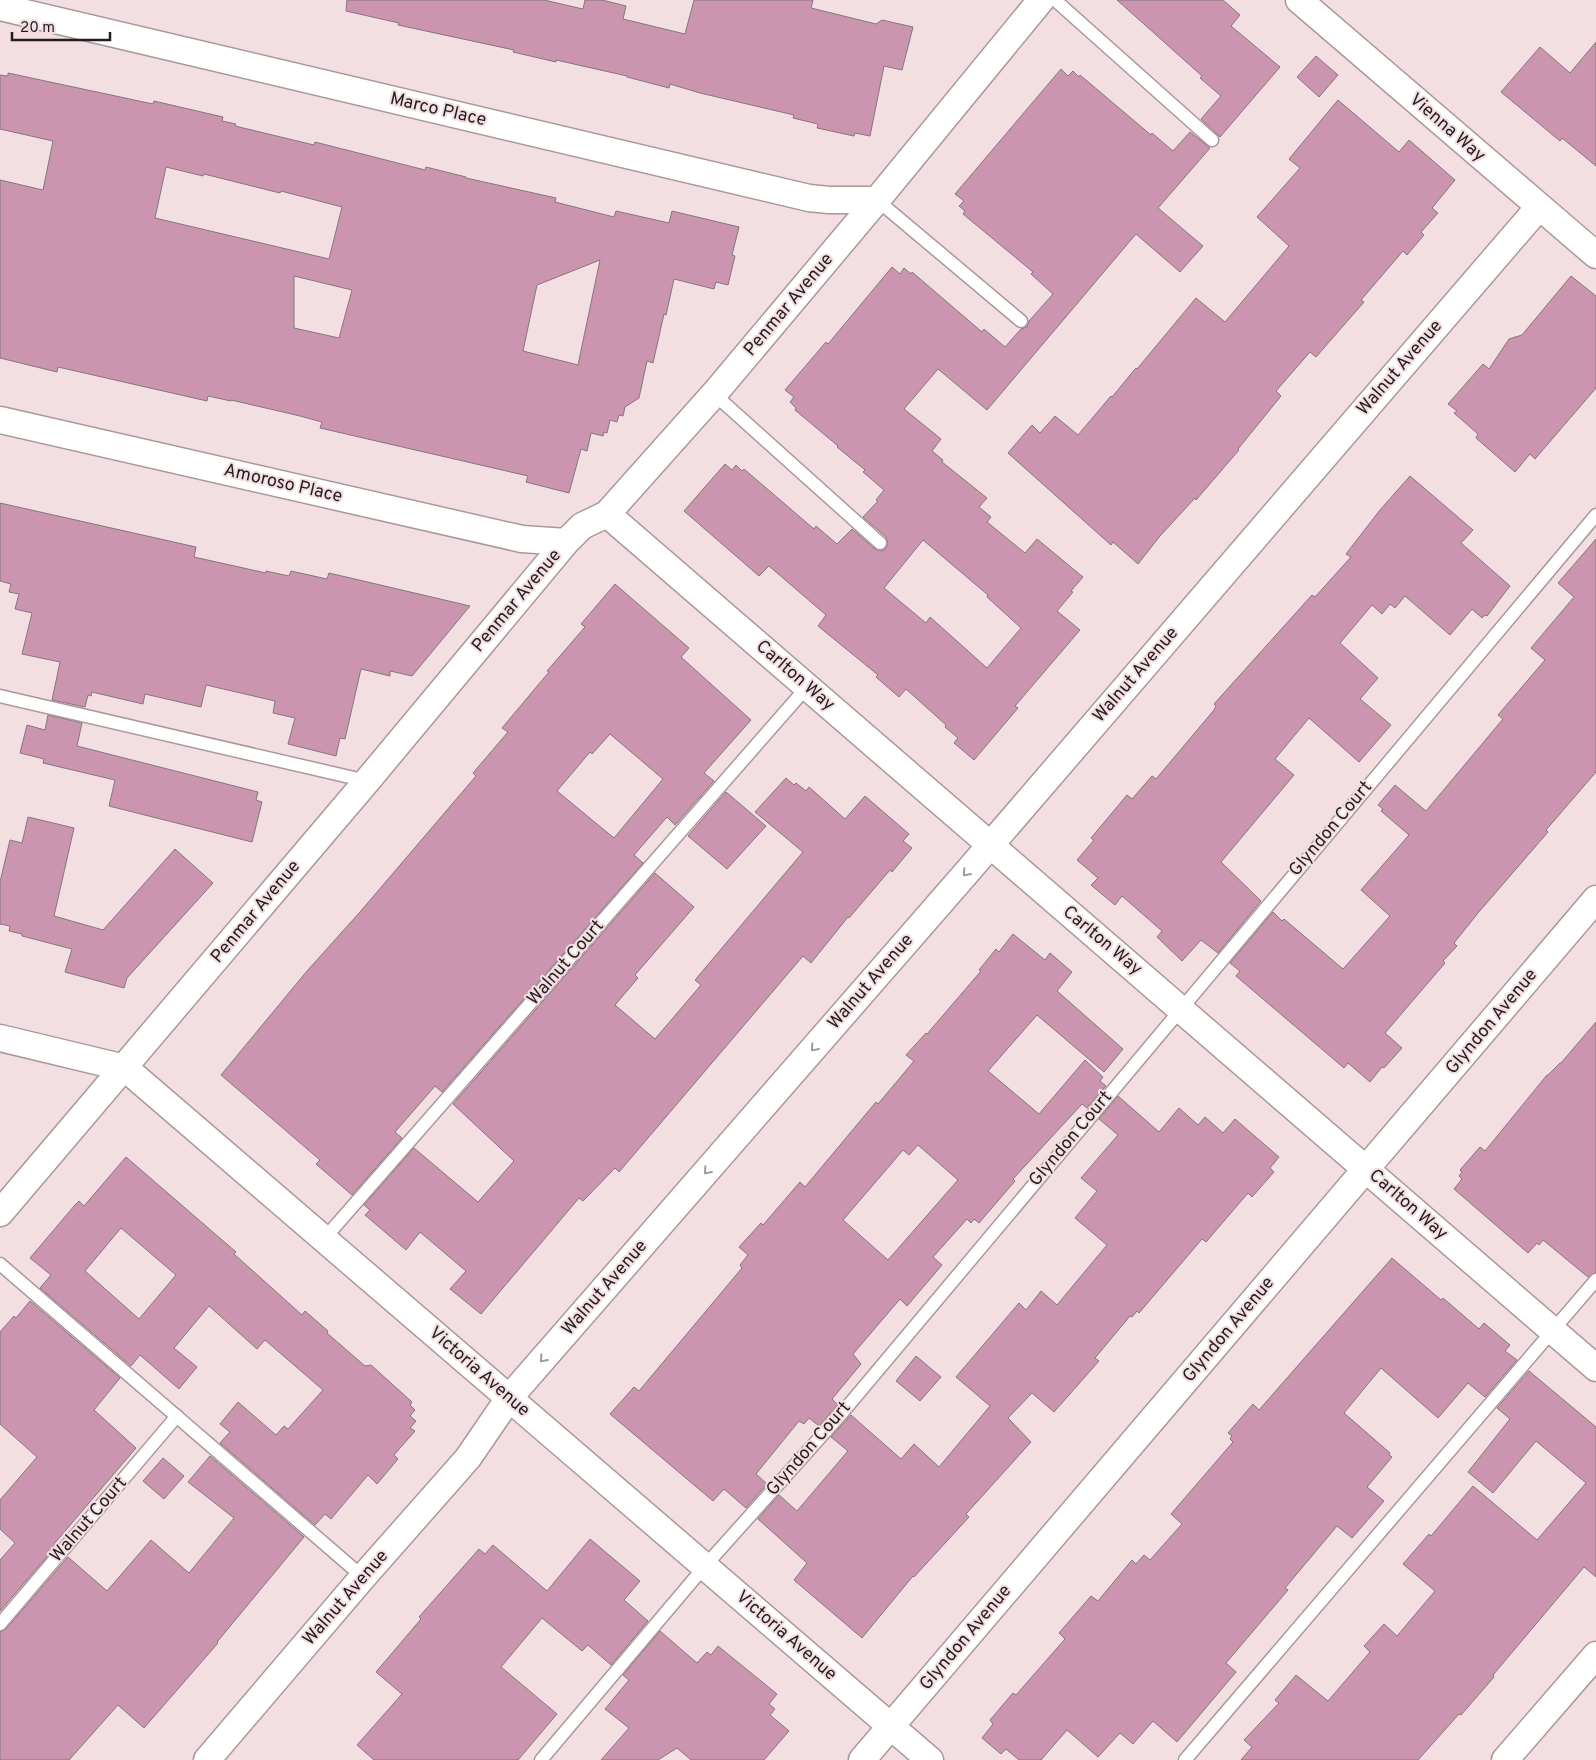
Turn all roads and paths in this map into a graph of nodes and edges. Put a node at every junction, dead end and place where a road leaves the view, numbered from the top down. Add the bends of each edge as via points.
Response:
1 (1041, 0) edge
2 (1055, 0) edge
3 (1299, 0) edge
4 (0, 7) edge
5 (1212, 140) dead end
6 (877, 200) junction
7 (1538, 207) junction
8 (1596, 254) edge
9 (1021, 321) dead end
10 (714, 394) junction
11 (0, 420) edge
12 (607, 514) junction
13 (1596, 515) edge
14 (566, 542) junction
15 (880, 543) dead end
16 (807, 687) junction
17 (0, 696) edge
18 (367, 781) junction
19 (990, 845) junction
20 (1596, 899) edge
21 (1181, 1008) junction
22 (0, 1038) edge
23 (125, 1068) junction
24 (1366, 1169) junction
25 (0, 1212) edge
26 (324, 1239) junction
27 (0, 1264) edge
28 (1596, 1280) edge
29 (1553, 1331) junction
30 (1596, 1368) edge
31 (509, 1398) junction
32 (177, 1416) junction
33 (705, 1566) junction
34 (363, 1577) junction
35 (0, 1624) edge
36 (1596, 1655) edge
37 (891, 1726) junction
38 (207, 1760) edge
39 (541, 1760) edge
40 (862, 1760) edge
41 (930, 1760) edge
42 (1186, 1760) edge
43 (1506, 1760) edge

1 - 6 street, Penmar Avenue
2 - 5 lane
3 - 7 street, Vienna Way
4 - 6 street, Marco Place via 809,198
6 - 9 lane
6 - 10 street, Penmar Avenue
7 - 8 street, Vienna Way
7 - 19 street, Walnut Avenue
10 - 12 street, Penmar Avenue
10 - 15 lane
11 - 14 street, Amoroso Place via 522,538
12 - 14 street, Penmar Avenue via 582,526
12 - 16 street, Carlton Way
13 - 21 lane, Glyndon Court
14 - 18 street, Penmar Avenue
16 - 19 street, Carlton Way
16 - 26 lane, Walnut Court
17 - 18 lane
18 - 23 street, Penmar Avenue
19 - 21 street, Carlton Way
19 -> 31 street, Walnut Avenue
20 - 24 street, Glyndon Avenue
21 - 24 street, Carlton Way
21 - 33 lane, Glyndon Court via 842,1413
22 - 23 street, Victoria Avenue
23 - 25 street, Penmar Avenue
23 - 26 street, Victoria Avenue
24 - 29 street, Carlton Way
24 - 37 street, Glyndon Avenue
26 - 31 street, Victoria Avenue
27 - 32 lane
28 - 29 lane
29 - 30 street, Carlton Way
29 - 42 lane
31 - 33 street, Victoria Avenue
31 - 34 street, Walnut Avenue via 468,1458
32 - 34 lane
32 - 35 lane, Walnut Court
33 - 37 street, Victoria Avenue
33 - 39 lane, Glyndon Court
34 - 38 street, Walnut Avenue
36 - 43 street
37 - 40 street, Glyndon Avenue
37 - 41 street, Victoria Avenue

